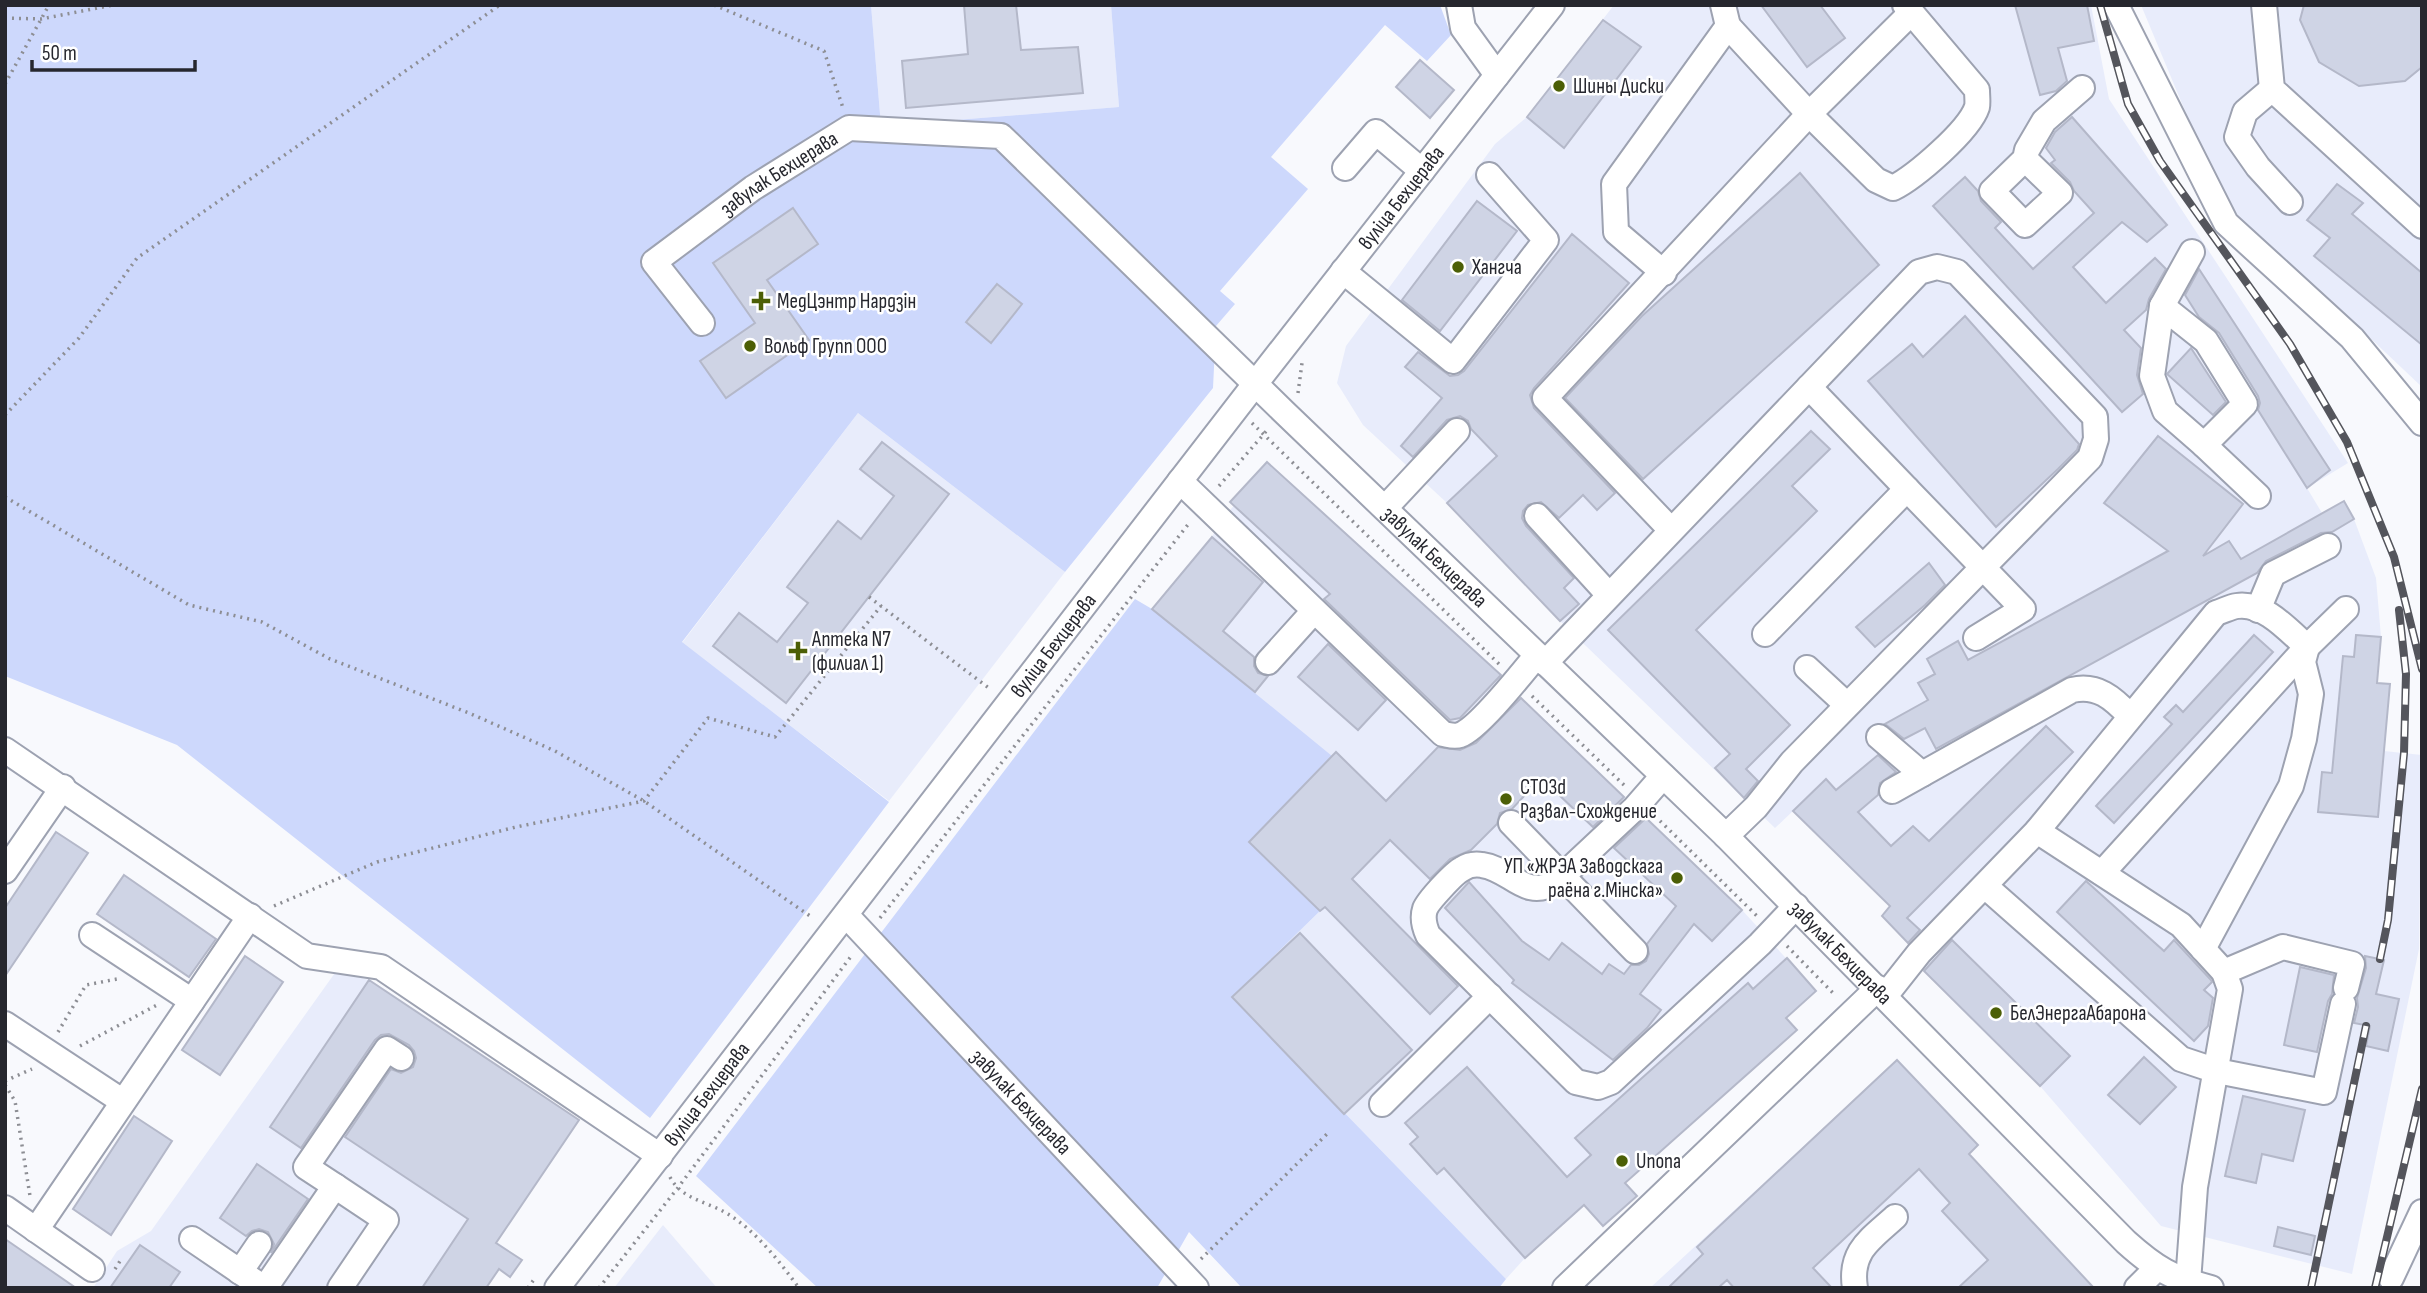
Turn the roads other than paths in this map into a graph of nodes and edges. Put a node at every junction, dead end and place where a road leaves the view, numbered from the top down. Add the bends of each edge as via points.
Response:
1 (1459, 5) edge
2 (1552, 5) edge
3 (2116, 5) edge
4 (2264, 5) edge
5 (1908, 9) edge
6 (1725, 16) edge
7 (1497, 75) junction
8 (2081, 88) dead end
9 (2272, 89) junction
10 (1809, 114) junction
11 (2025, 159) dead end
12 (1345, 168) dead end
13 (1422, 171) junction
14 (1489, 175) dead end
15 (2290, 202) dead end
16 (2422, 226) edge
17 (2192, 252) dead end
18 (1343, 271) junction
19 (1664, 273) junction
20 (2162, 306) junction
21 (702, 323) dead end
22 (1255, 384) junction
23 (1809, 387) junction
24 (2422, 423) edge
25 (1457, 430) dead end
26 (2204, 445) junction
27 (1180, 481) junction
28 (1908, 489) junction
29 (2258, 496) dead end
30 (1385, 508) junction
31 (1537, 516) dead end
32 (1671, 530) junction
33 (2328, 546) dead end
34 (1982, 567) junction
35 (1609, 595) junction
36 (2346, 609) dead end
37 (2258, 610) junction
38 (1314, 611) junction
39 (1765, 634) dead end
40 (1976, 638) dead end
41 (2307, 647) junction
42 (1541, 659) junction
43 (1268, 662) dead end
44 (1807, 668) dead end
45 (1847, 705) junction
46 (2130, 716) junction
47 (1879, 737) dead end
48 (5, 750) edge
49 (1922, 774) junction
50 (1663, 776) junction
51 (63, 788) junction
52 (1892, 791) dead end
53 (1511, 823) dead end
54 (2037, 831) junction
55 (1726, 836) junction
56 (5, 871) edge
57 (2102, 873) junction
58 (1562, 876) junction
59 (1985, 886) junction
60 (1796, 906) junction
61 (846, 915) junction
62 (250, 916) junction
63 (92, 935) dead end
64 (2203, 949) junction
65 (1634, 951) dead end
66 (2224, 972) junction
67 (1881, 992) junction
68 (1490, 996) junction
69 (186, 997) junction
70 (5, 1024) edge
71 (401, 1058) dead end
72 (2217, 1071) junction
73 (122, 1101) junction
74 (1382, 1104) dead end
75 (660, 1156) junction
76 (335, 1186) junction
77 (5, 1208) edge
78 (2422, 1212) edge
79 (1895, 1217) dead end
80 (36, 1230) junction
81 (192, 1239) dead end
82 (259, 1244) dead end
83 (2157, 1268) junction
84 (92, 1269) dead end
85 (240, 1272) junction
86 (2392, 1278) dead end
87 (1190, 1282) edge
88 (2200, 1285) edge
89 (264, 1288) edge
90 (340, 1288) edge
91 (557, 1288) edge
92 (1565, 1288) edge
93 (1855, 1288) edge
94 (2137, 1288) edge

1 - 7 street via 1463,28
2 - 7 street, вуліца Бехцерава
3 - 24 street via 2226,223 2353,338
4 - 9 street
5 - 10 street
5 - 10 street via 1977,90 1978,106 1966,126 1910,180 1893,188 1876,180
6 - 10 street
6 - 19 street via 1614,184 1616,232
7 - 13 street, вуліца Бехцерава
8 - 11 street via 2044,121
9 - 15 street via 2245,111 2237,137
9 - 16 street
10 - 19 street
12 - 13 street via 1376,132
13 - 18 street, вуліца Бехцерава
14 - 18 street via 1546,240 1453,360
17 - 20 street
18 - 22 street, вуліца Бехцерава
19 - 32 street via 1545,398
20 - 26 street via 2152,376 2165,411
20 - 26 street via 2206,341 2245,404
21 - 22 street, завулак Бехцерава via 654,262 753,188 849,128 1001,136
22 - 27 street, вуліца Бехцерава
22 - 30 street, завулак Бехцерава
23 - 28 street
23 - 32 street
23 - 34 street via 1919,272 1937,267 1957,272 2095,417 2096,439 2090,458
25 - 30 street
26 - 29 street
27 - 38 street
27 - 61 street, вуліца Бехцерава
28 - 34 street
28 - 39 street
30 - 42 street, завулак Бехцерава
31 - 35 street
32 - 35 street
33 - 37 street via 2273,574
34 - 40 street via 2023,609
34 - 45 street
35 - 42 street
36 - 41 street
37 - 41 street
37 - 46 street via 2239,605 2216,613
38 - 42 street via 1443,734 1457,736 1469,730
38 - 43 street
41 - 57 street
41 - 64 street via 2303,662 2311,694 2291,786
42 - 50 street, завулак Бехцерава
44 - 45 street
45 - 55 street
46 - 49 street via 2099,691 2072,690
46 - 54 street
47 - 49 street
48 - 51 street
49 - 52 street
50 - 55 street, завулак Бехцерава
50 - 58 street
51 - 56 street
51 - 62 street
53 - 58 street
54 - 57 street
54 - 59 street
55 - 60 street, завулак Бехцерава
57 - 64 street via 2181,925
58 - 65 street
58 - 68 street via 1544,889 1532,889 1484,865 1469,865 1426,907 1423,924 1429,934
59 - 67 street
59 - 72 street via 2181,1059
60 - 67 street, завулак Бехцерава
60 - 68 street via 1611,1082 1598,1087 1576,1082
61 - 75 street, вуліца Бехцерава
61 - 87 street, завулак Бехцерава
62 - 69 street
62 - 75 street via 307,956 381,967
63 - 69 street
64 - 66 street
66 - 72 street via 2231,989
66 - 72 street via 2283,947 2352,964 2324,1092
67 - 83 street, завулак Бехцерава via 2126,1242
67 - 92 street via 1852,1012
68 - 74 street
69 - 73 street
70 - 73 street
71 - 76 street via 387,1049 358,1105 306,1167
72 - 88 street via 2195,1187
73 - 80 street
75 - 91 street, вуліца Бехцерава
76 - 89 street
76 - 90 street via 386,1220
77 - 80 street
78 - 86 street
79 - 93 street via 1859,1250 1853,1269
80 - 84 street
81 - 85 street
82 - 85 street
83 - 88 street, завулак Бехцерава
83 - 94 street
85 - 89 street

